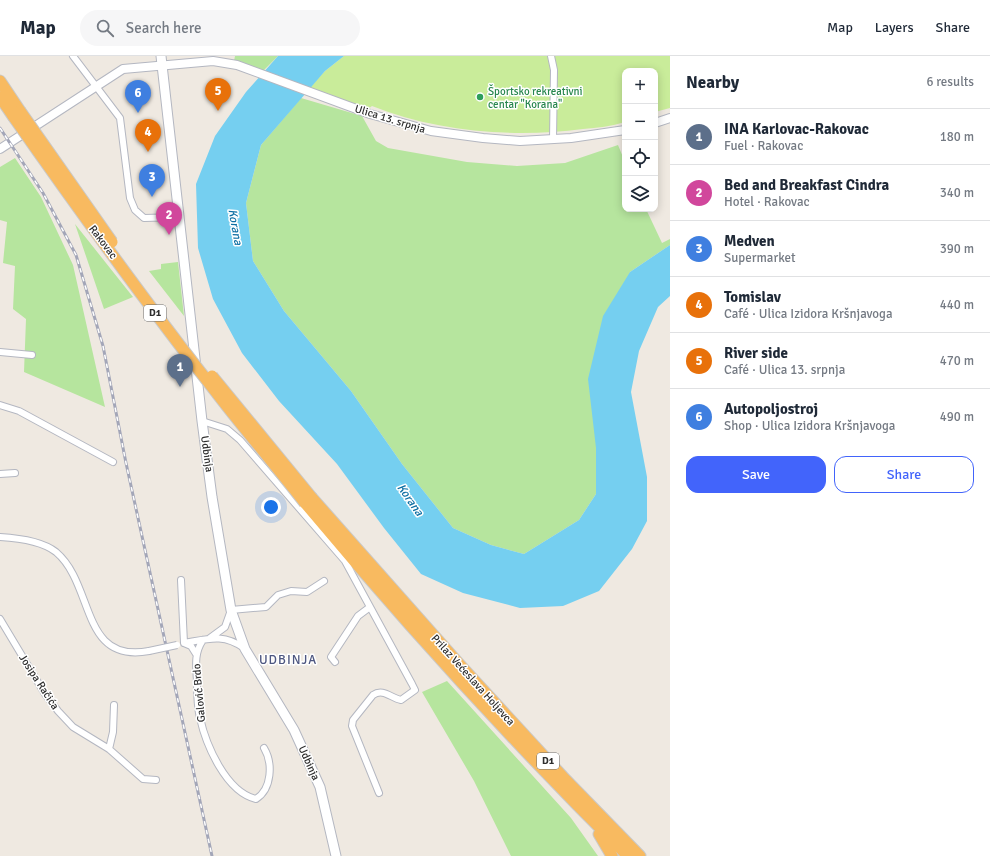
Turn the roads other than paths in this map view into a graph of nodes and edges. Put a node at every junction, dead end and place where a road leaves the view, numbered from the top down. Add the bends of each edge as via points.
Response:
1 (73, 56) edge
2 (551, 56) edge
3 (162, 60) edge
4 (0, 81) edge
5 (95, 86) junction
6 (0, 97) edge
7 (17, 113) junction
8 (670, 118) edge
9 (658, 122) edge
10 (622, 130) edge
11 (553, 140) junction
12 (0, 149) edge
13 (179, 217) junction
14 (0, 352) edge
15 (32, 355) dead end
16 (0, 405) edge
17 (202, 421) junction
18 (113, 462) dead end
19 (15, 473) dead end
20 (0, 474) edge
21 (309, 500) joint
22 (0, 537) edge
23 (181, 580) dead end
24 (324, 581) dead end
25 (370, 607) junction
26 (231, 610) junction
27 (0, 619) edge
28 (210, 638) junction
29 (202, 640) junction
30 (184, 643) junction
31 (245, 649) junction
32 (196, 654) junction
33 (335, 662) dead end
34 (455, 668) junction
35 (114, 705) dead end
36 (264, 748) dead end
37 (108, 749) junction
38 (156, 780) dead end
39 (379, 793) dead end
40 (588, 817) junction
41 (336, 856) edge
42 (612, 856) edge
43 (628, 856) edge
44 (640, 856) edge

1 - 5 street
2 - 11 street via 554,70
3 - 5 street, Ulica 13. srpnja via 123,69
3 - 11 street, Ulica 13. srpnja via 213,60 237,65 362,111 431,131 520,141
3 - 13 main road
4 - 7 highway, D1
5 - 12 street, Ulica 13. srpnja
5 - 13 street via 120,118 130,198 135,210 144,218
6 - 7 highway, D1
7 - 21 highway, Rakovac / D1, bridge via 167,317
8 - 9 street
10 - 11 street, Ulica 13. srpnja
13 - 17 main road
14 - 15 street
16 - 18 street via 19,411
17 - 25 street, Udbinja via 228,429 240,440 345,561
17 - 26 main road, Udbinja
19 - 20 street
21 - 34 highway, Prilaz Većeslava Holjevca / D1
22 - 30 street, bridge via 46,546 56,552 75,575 95,629 104,641 124,653 149,651
23 - 30 street
24 - 26 street via 307,592 291,591 278,595 266,607
25 - 33 street via 358,616 331,657
25 - 39 street, Udbinja via 415,690 401,700 382,692 373,694 353,720 352,726
26 - 28 street via 225,627
26 - 31 main road, Udbinja
27 - 37 street, Josipa Račića via 58,711 73,726
28 - 29 street
28 - 31 street via 227,639
29 - 30 street
29 - 32 street, Galović Brdo
30 - 32 street, Galović Brdo via 191,646
31 - 41 main road, Udbinja via 302,747 320,788
32 - 36 street, Galović Brdo via 199,717 206,739 235,788 256,798 261,795 268,783 270,766
34 - 40 highway, Prilaz Većeslava Holjevca / D1
34 - 44 highway, Prilaz Većeslava Holjevca / D1
35 - 37 street via 113,732
37 - 38 street, Josipa Račića via 143,779
40 - 42 highway
40 - 43 highway, Prilaz Većeslava Holjevca / D1

